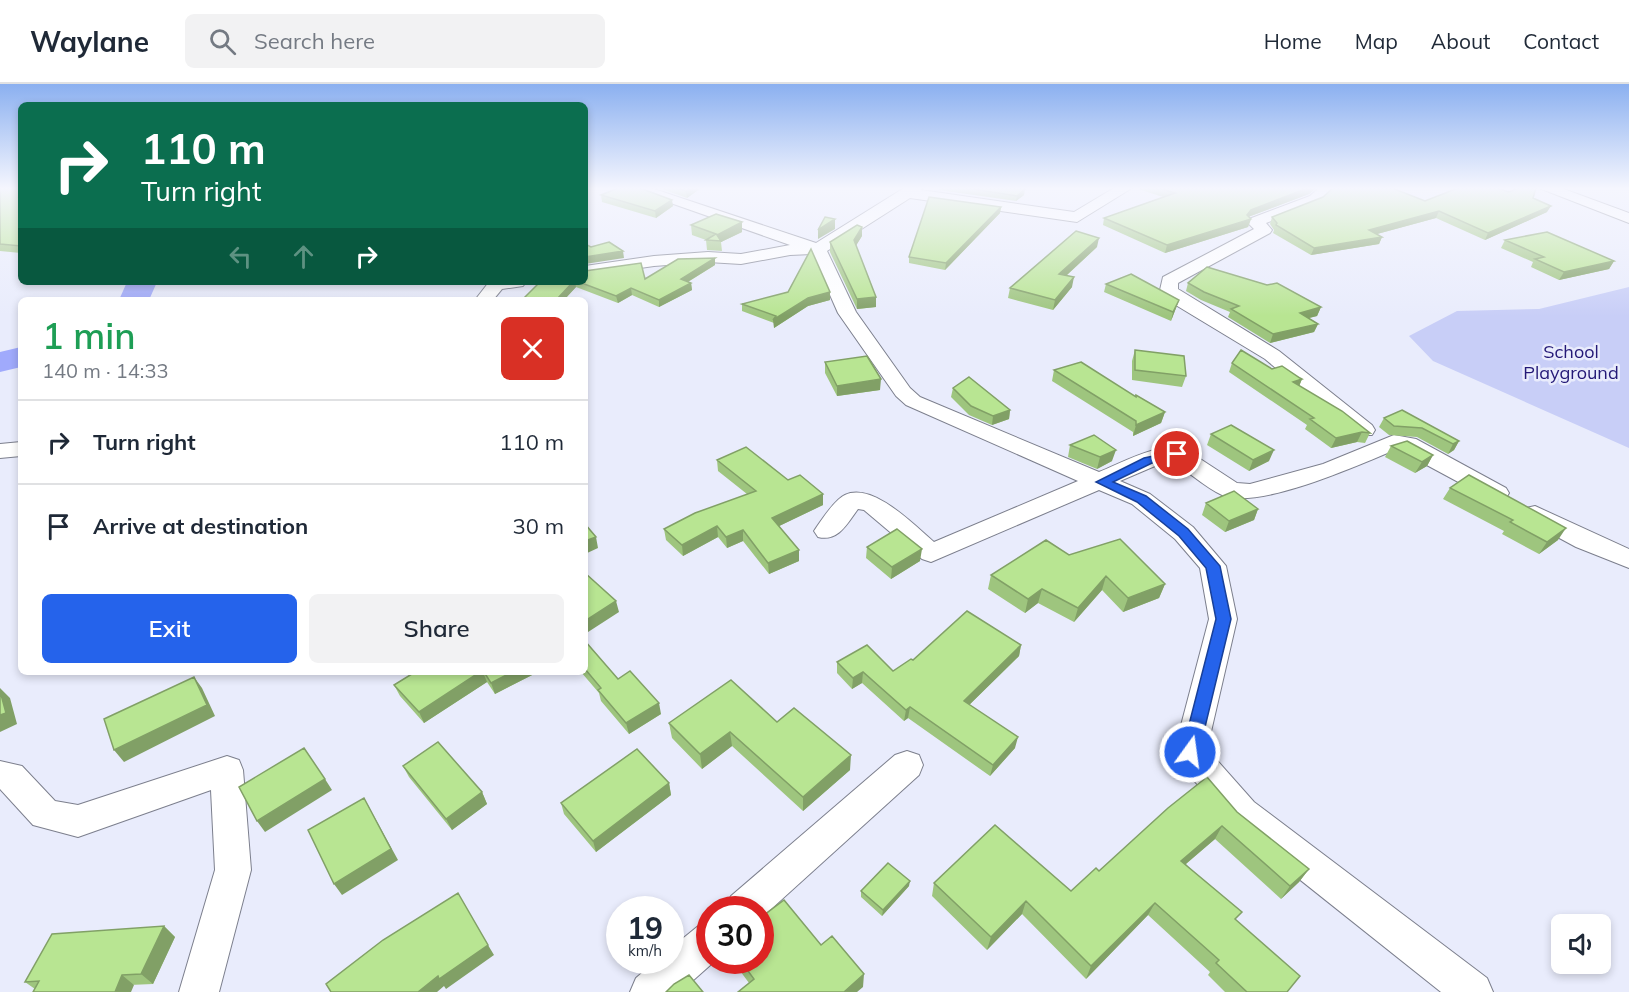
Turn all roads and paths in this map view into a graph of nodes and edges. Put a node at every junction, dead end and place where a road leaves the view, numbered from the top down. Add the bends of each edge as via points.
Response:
1 (762, 230) edge
2 (848, 230) edge
3 (1263, 230) edge
4 (818, 249) junction
5 (588, 271) edge
6 (496, 285) edge
7 (486, 297) edge
8 (1383, 445) junction
9 (18, 449) edge
10 (0, 451) edge
11 (1102, 482) junction
12 (827, 531) dead end
13 (1629, 559) edge
14 (907, 765) dead end
15 (0, 775) edge
16 (759, 896) edge
17 (696, 952) edge
18 (199, 992) edge
19 (650, 992) edge
20 (1473, 992) edge

1 - 4 street
2 - 4 street
3 - 8 street via 1169,280 1169,290 1272,355
4 - 5 street via 741,259 654,261
4 - 11 street via 847,313 913,401
6 - 7 street
8 - 11 street via 1331,469 1250,492 1231,490 1177,454 1148,460
8 - 13 street via 1408,444 1585,541
9 - 10 street
11 - 12 street via 931,553 872,503 852,501
11 - 20 street via 1141,499 1184,532 1213,566 1223,619 1190,752 1242,813
14 - 16 street
15 - 18 street via 10,776 45,814 78,822 226,770 232,870
17 - 19 street

